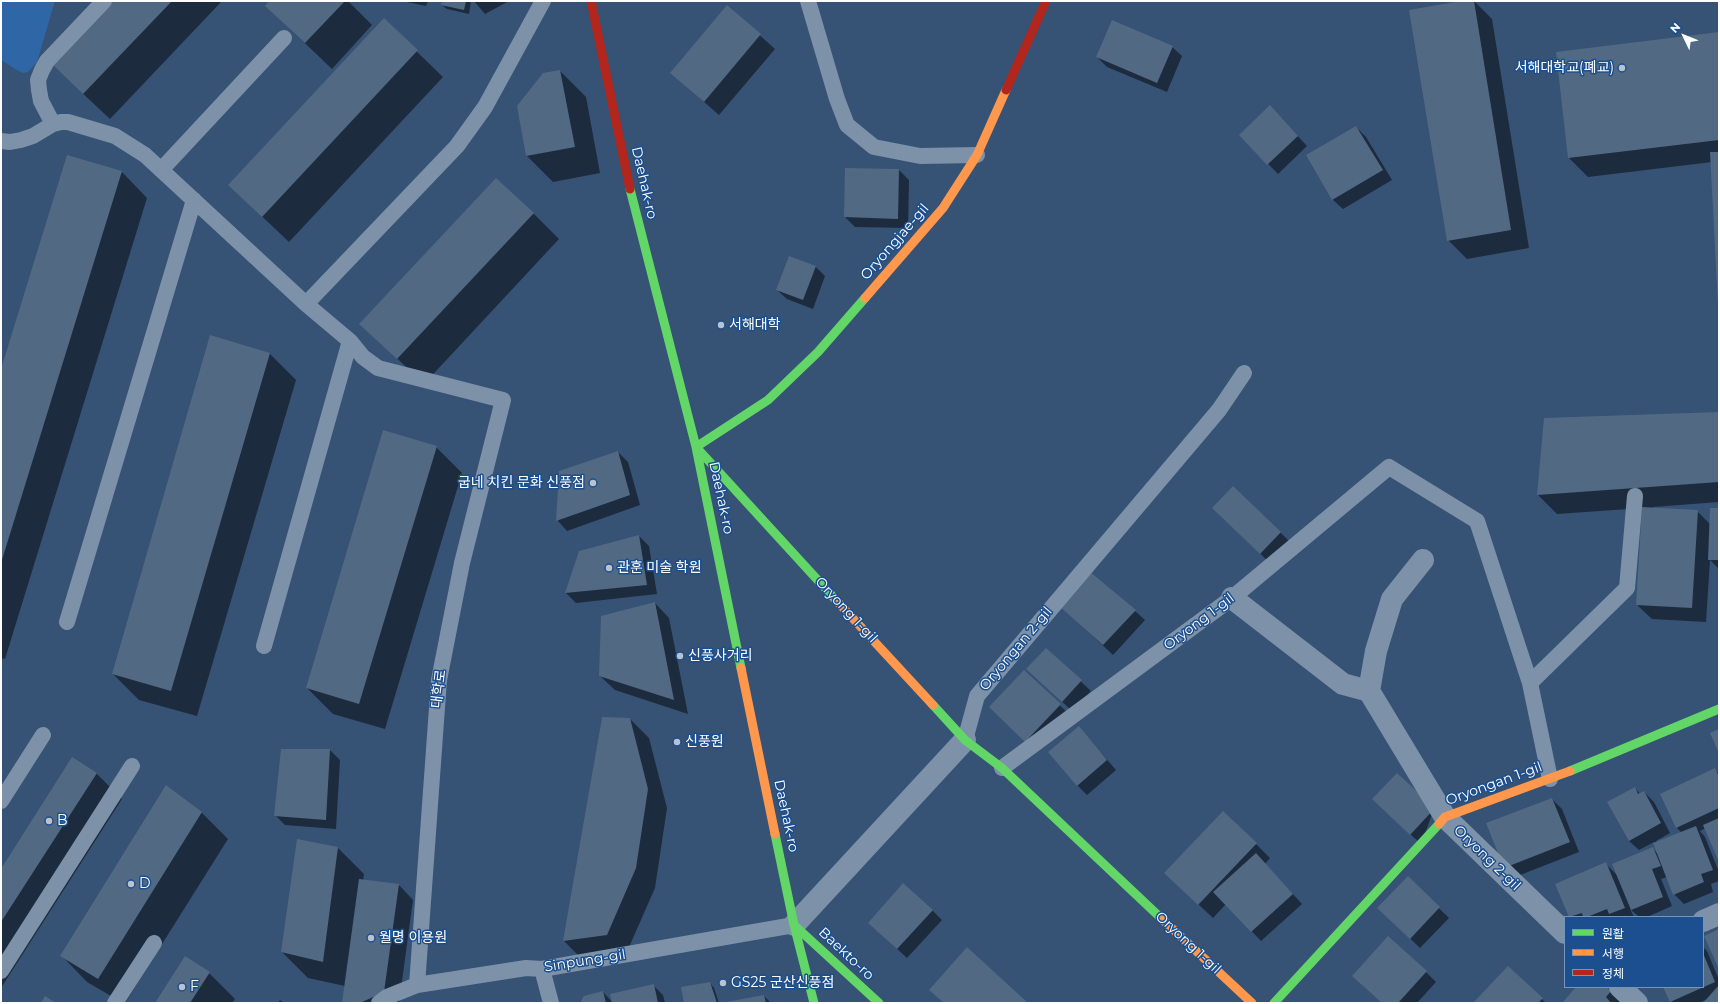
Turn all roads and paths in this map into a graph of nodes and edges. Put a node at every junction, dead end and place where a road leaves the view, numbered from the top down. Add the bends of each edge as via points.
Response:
1 (104, 1) edge
2 (543, 1) edge
3 (591, 1) edge
4 (808, 1) edge
5 (1046, 1) edge
6 (284, 38) dead end
7 (53, 124) junction
8 (1, 141) edge
9 (976, 155) junction
10 (161, 170) junction
11 (194, 200) junction
12 (306, 304) junction
13 (350, 341) junction
14 (1244, 373) dead end
15 (696, 447) junction
16 (1635, 496) dead end
17 (1423, 560) dead end
18 (1232, 598) junction
19 (66, 622) dead end
20 (264, 646) dead end
21 (1530, 683) junction
22 (1369, 692) junction
23 (1719, 709) edge
24 (42, 735) dead end
25 (965, 740) junction
26 (132, 766) dead end
27 (1002, 768) junction
28 (1550, 779) junction
29 (1, 801) edge
30 (1445, 816) junction
31 (1719, 914) edge
32 (1704, 921) edge
33 (794, 925) junction
34 (1564, 933) edge
35 (154, 943) dead end
36 (542, 968) junction
37 (1, 971) edge
38 (417, 985) junction
39 (1621, 988) edge
40 (115, 1003) edge
41 (379, 1003) edge
42 (551, 1003) edge
43 (814, 1003) edge
44 (879, 1003) edge
45 (1252, 1003) edge
46 (1274, 1003) edge
47 (1637, 1003) edge

1 - 7 lane via 47,61 42,70 38,80 41,101
2 - 12 lane via 485,107 457,146
3 - 15 street, Daehak-ro via 626,169
4 - 9 lane via 847,125 874,147 920,156
5 - 9 street, Oryongjae-gil
6 - 10 lane
7 - 8 lane via 21,140
7 - 10 lane via 68,122 115,136 146,155
9 - 15 street, Oryongjae-gil via 943,208 818,352 768,400
10 - 11 lane
11 - 12 lane
11 - 19 lane
12 - 13 lane
13 - 20 lane
13 - 38 lane, 대학로 via 363,357 378,368 503,400 462,563 439,680
14 - 25 lane, Oryongan 2-gil via 1220,410 977,696
15 - 25 street, Oryong 1-gil
15 - 33 street, Daehak-ro
16 - 21 lane via 1626,588
17 - 22 street via 1392,599 1376,651
18 - 21 lane, Oryong 1-gil via 1389,467 1477,520
18 - 22 street via 1343,684
18 - 27 lane, Oryong 1-gil
21 - 28 lane
22 - 30 street, Oryong 2-gil
23 - 28 street, Oryongan 1-gil
24 - 29 lane
25 - 27 street, Oryong 1-gil
25 - 33 street, Oryongan 2-gil
26 - 37 lane
27 - 45 street, Oryong 1-gil
28 - 30 street, Oryongan 1-gil
30 - 34 street, Oryong 2-gil
30 - 46 street, Oryongan 1-gil
31 - 32 street
33 - 36 lane, Sinpung-gil
33 - 43 street, Daehak-ro
33 - 44 street, Baekto-ro
35 - 40 lane
36 - 38 lane, Sinpung-gil via 526,968
36 - 42 lane
38 - 41 lane, Sinpung-gil
39 - 47 street

